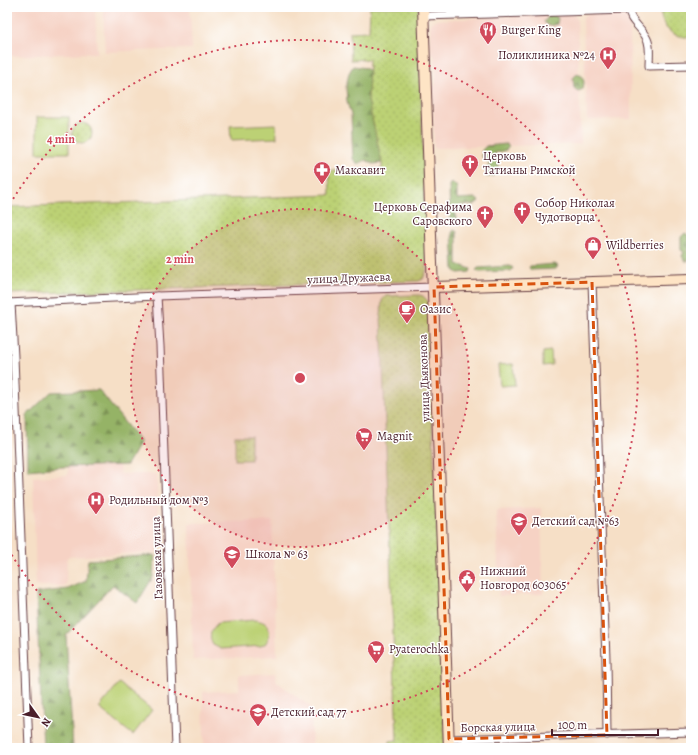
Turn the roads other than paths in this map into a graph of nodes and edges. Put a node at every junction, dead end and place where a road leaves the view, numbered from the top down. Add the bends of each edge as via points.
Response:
1 (628, 8) edge
2 (423, 12) edge
3 (691, 65) edge
4 (691, 279) edge
5 (592, 282) junction
6 (434, 288) junction
7 (157, 296) junction
8 (9, 303) edge
9 (691, 732) edge
10 (607, 735) junction
11 (449, 743) edge
12 (29, 748) edge
13 (175, 748) edge

1 - 2 street
1 - 3 street via 633,22 648,41 649,66
2 - 6 main road, улица Дьяконова
4 - 5 main road, улица Дружаева
5 - 6 main road, улица Дружаева
5 - 10 street
6 - 7 street, улица Дружаева
6 - 11 main road, улица Дьяконова
7 - 8 street, улица Дружаева
7 - 13 street, Газовская улица
8 - 12 street via 14,356
9 - 10 street, Борская улица
10 - 11 street, Борская улица

